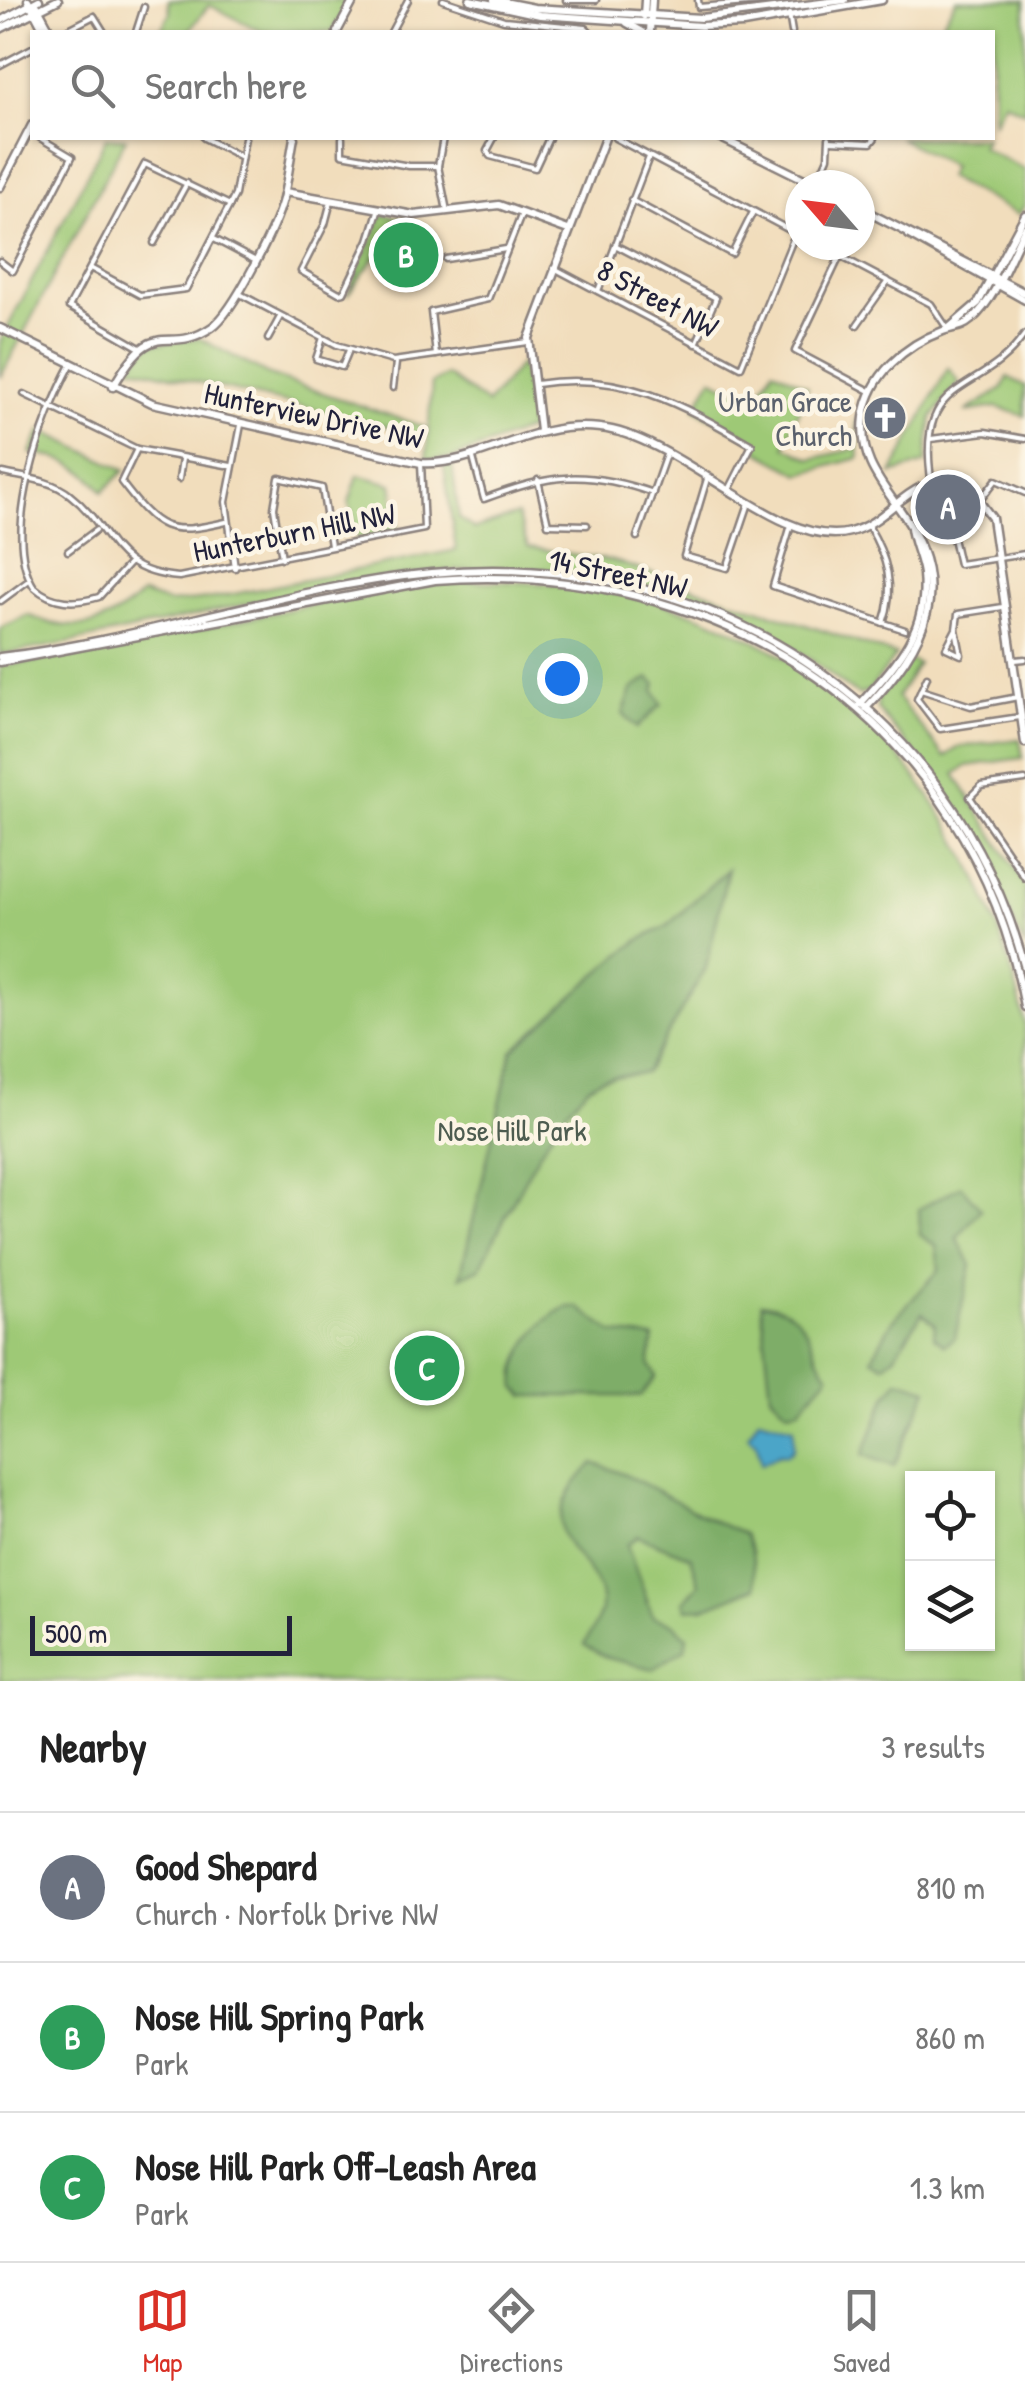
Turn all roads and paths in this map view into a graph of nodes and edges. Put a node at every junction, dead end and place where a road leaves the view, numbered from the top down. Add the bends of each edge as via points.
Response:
1 (58, 0) edge
2 (354, 0) edge
3 (408, 0) edge
4 (443, 0) edge
5 (470, 0) edge
6 (494, 0) edge
7 (566, 0) edge
8 (596, 0) edge
9 (648, 0) edge
10 (698, 0) edge
11 (784, 0) edge
12 (845, 0) edge
13 (882, 0) edge
14 (34, 4) edge
15 (144, 7) dead end
16 (627, 13) junction
17 (789, 13) junction
18 (596, 18) junction
19 (647, 18) junction
20 (19, 19) junction
21 (668, 19) junction
22 (38, 20) junction
23 (0, 21) edge
24 (0, 29) edge
25 (46, 30) edge
26 (47, 30) edge
27 (66, 30) edge
28 (103, 30) edge
29 (137, 30) edge
30 (338, 30) edge
31 (392, 30) edge
32 (588, 30) edge
33 (643, 30) edge
34 (647, 30) edge
35 (650, 30) edge
36 (792, 30) edge
37 (30, 49) edge
38 (0, 65) edge
39 (30, 132) edge
40 (43, 140) edge
41 (208, 140) edge
42 (245, 140) edge
43 (294, 140) edge
44 (342, 140) edge
45 (442, 140) edge
46 (493, 140) edge
47 (548, 140) edge
48 (605, 140) edge
49 (620, 140) edge
50 (734, 140) edge
51 (829, 140) edge
52 (873, 140) edge
53 (650, 156) junction
54 (242, 158) junction
55 (438, 166) junction
56 (789, 170) edge
57 (823, 170) edge
58 (3, 173) edge
59 (187, 182) junction
60 (0, 187) edge
61 (285, 192) junction
62 (631, 200) junction
63 (331, 202) junction
64 (230, 205) junction
65 (378, 210) junction
66 (446, 210) junction
67 (522, 212) junction
68 (753, 212) junction
69 (1025, 215) edge
70 (875, 216) edge
71 (785, 228) edge
72 (1025, 228) edge
73 (568, 230) junction
74 (212, 238) junction
75 (154, 244) dead end
76 (615, 245) junction
77 (508, 249) junction
78 (785, 258) edge
79 (446, 259) dead end
80 (254, 260) junction
81 (0, 261) edge
82 (90, 268) junction
83 (554, 268) junction
84 (994, 280) junction
85 (888, 281) junction
86 (1005, 289) junction
87 (598, 291) junction
88 (237, 292) junction
89 (1025, 296) edge
90 (988, 298) junction
91 (280, 315) junction
92 (857, 325) dead end
93 (0, 328) edge
94 (948, 329) junction
95 (1025, 334) edge
96 (323, 338) junction
97 (268, 339) dead end
98 (528, 342) junction
99 (696, 344) junction
100 (140, 348) junction
101 (350, 349) junction
102 (1014, 349) junction
103 (1025, 355) edge
104 (437, 356) junction
105 (396, 362) junction
106 (71, 365) junction
107 (533, 385) junction
108 (114, 387) junction
109 (393, 388) dead end
110 (872, 392) junction
111 (24, 394) dead end
112 (49, 407) junction
113 (242, 421) junction
114 (540, 431) junction
115 (929, 439) junction
116 (1025, 439) edge
117 (138, 449) junction
118 (667, 450) junction
119 (472, 454) junction
120 (182, 458) junction
121 (420, 463) junction
122 (231, 466) junction
123 (4, 473) dead end
124 (708, 475) junction
125 (21, 477) junction
126 (179, 479) dead end
127 (538, 480) junction
128 (932, 485) junction
129 (730, 488) junction
130 (652, 493) junction
131 (1025, 494) edge
132 (981, 499) junction
133 (750, 500) junction
134 (897, 506) junction
135 (13, 518) dead end
136 (226, 522) junction
137 (587, 525) dead end
138 (791, 525) junction
139 (868, 525) junction
140 (911, 527) junction
141 (97, 528) junction
142 (637, 537) dead end
143 (954, 538) dead end
144 (331, 547) junction
145 (68, 551) dead end
146 (1025, 554) edge
147 (282, 558) junction
148 (999, 558) junction
149 (17, 561) dead end
150 (130, 562) junction
151 (235, 568) junction
152 (28, 581) junction
153 (1, 601) edge
154 (1007, 606) junction
155 (883, 623) junction
156 (956, 629) junction
157 (906, 630) dead end
158 (0, 659) edge
159 (1025, 659) edge
160 (1014, 660) junction
161 (928, 677) dead end
162 (876, 688) junction
163 (921, 690) junction
164 (854, 696) junction
165 (1020, 697) junction
166 (874, 699) junction
167 (862, 707) junction
168 (1022, 716) junction
169 (892, 731) junction
170 (1025, 743) edge
171 (1025, 780) edge
172 (1025, 878) edge
173 (1022, 957) edge
174 (1025, 968) edge
175 (1025, 1007) edge

1 - 14 main road
2 - 30 main road
3 - 31 street
4 - 32 street via 504,20
5 - 18 main road via 523,13
6 - 16 main road
7 - 8 street
9 - 16 main road
9 - 19 main road
9 - 21 main road
10 - 11 street via 700,7 716,8
12 - 17 main road
13 - 17 main road
14 - 20 main road
14 - 22 main road
14 - 23 main road
14 - 26 main road
15 - 29 street
16 - 19 main road
17 - 21 main road
17 - 36 street
18 - 19 main road
18 - 33 main road
19 - 21 main road
19 - 34 main road
20 - 22 main road
20 - 24 main road
21 - 35 main road
22 - 25 main road
27 - 28 street via 94,16
37 - 38 street
39 - 58 main road
40 - 81 street via 72,157 13,271
41 - 54 street
42 - 54 street
43 - 61 main road
44 - 55 street via 342,154
45 - 55 street
46 - 47 street via 490,156 535,168
48 - 73 main road
49 - 53 street
50 - 56 main road
51 - 52 street
51 - 57 street
53 - 62 street
53 - 68 street
54 - 64 street
55 - 66 street
58 - 60 main road
59 - 64 street
59 - 75 street
59 - 82 street via 146,162
61 - 63 main road
61 - 80 main road
62 - 68 street via 732,254
62 - 76 street
63 - 65 main road
63 - 65 street via 301,271 339,293 370,240
64 - 74 street
65 - 66 main road
66 - 67 main road via 490,204
67 - 73 main road
67 - 77 street
68 - 71 street
69 - 84 main road
70 - 84 main road
72 - 84 main road
73 - 83 main road
74 - 80 street
74 - 82 street via 186,289 140,295
76 - 87 street
76 - 99 street via 716,298
77 - 79 street
77 - 104 street via 488,299 431,312
78 - 99 street, 8 Street NW via 741,367
80 - 88 main road
82 - 100 street via 70,310
83 - 87 street, 8 Street NW
83 - 98 main road
84 - 86 main road
84 - 89 main road
84 - 90 main road
84 - 94 main road
85 - 92 street
85 - 94 street via 935,306
85 - 110 street via 840,256 795,351
86 - 89 main road
86 - 90 main road
87 - 99 street, 8 Street NW
88 - 91 street
88 - 100 main road via 210,329
90 - 94 main road via 969,322
91 - 96 street
91 - 97 street
93 - 106 main road, Hunterview Drive NW
94 - 110 main road via 897,358
95 - 102 street
96 - 101 street
96 - 101 street via 316,359 342,367
98 - 104 street
98 - 107 main road
100 - 108 main road
101 - 105 street
102 - 103 street
102 - 115 street via 951,394
104 - 105 street
105 - 109 street
106 - 108 main road, Hunterview Drive NW
106 - 112 street
107 - 114 main road
107 - 129 street via 611,382 670,398 752,446
108 - 113 main road, Hunterview Drive NW via 152,404
110 - 134 main road via 865,449
111 - 112 street
112 - 117 street
112 - 125 street
113 - 121 main road, Hunterview Drive NW
113 - 122 street
114 - 118 main road, Hunterview Drive NW via 598,428
114 - 119 main road, Hunterview Drive NW
115 - 116 street via 985,432
115 - 128 street
117 - 120 street
117 - 136 street via 121,482 153,521 179,531
118 - 124 main road, Hunterview Drive NW
118 - 130 street
119 - 121 main road, Hunterview Drive NW
119 - 127 street via 484,499
120 - 122 street
120 - 126 street
121 - 144 street, Hunterburn Hill NW via 427,527
122 - 136 street
123 - 125 street, Hunterburn Hill NW
124 - 129 main road, Hunterview Drive NW
124 - 133 street via 684,556 726,568
125 - 135 street
125 - 141 street, Hunterburn Hill NW via 67,492
127 - 130 street via 582,475
127 - 137 street via 548,524
128 - 132 main road
128 - 134 main road, Hunterview Drive NW
129 - 133 main road, Hunterview Drive NW
130 - 142 street
131 - 132 street via 996,480
132 - 148 main road
133 - 138 main road, Hunterview Drive NW
134 - 139 main road, Hunterview Drive NW
134 - 140 main road
136 - 151 street
138 - 139 main road, Hunterview Drive NW via 824,534
138 - 155 street via 773,586
139 - 155 street via 890,584
140 - 162 main road via 923,578 920,614 908,647
140 - 166 main road via 927,561 928,610 911,655
141 - 145 street
141 - 150 street, Hunterburn Hill NW
143 - 148 street via 959,564
144 - 147 street, Hunterburn Hill NW
144 - 147 street via 322,488 279,478 274,508
146 - 148 street
147 - 151 street, Hunterburn Hill NW
148 - 154 main road
149 - 152 street
150 - 151 street, Hunterburn Hill NW via 179,577
150 - 152 street via 112,588 82,602 58,600
152 - 153 street
154 - 156 street via 958,614
154 - 160 main road
155 - 157 street
156 - 156 street via 946,648 960,655 961,639
158 - 164 main road, 14 Street NW via 380,580 514,570 605,580 684,600 760,633
158 - 167 main road, 14 Street NW via 384,586 515,577 605,587 702,614 780,652
159 - 160 street
160 - 165 main road
161 - 163 street
162 - 164 main road
162 - 167 main road
163 - 165 street via 971,706
163 - 168 street via 917,699 940,730
164 - 167 main road, 14 Street NW
165 - 168 main road
166 - 167 main road
166 - 169 main road
167 - 169 main road, 14 Street NW
167 - 173 main road, 14 Street NW via 957,825
168 - 170 main road
169 - 173 main road, 14 Street NW via 963,822 1004,902
171 - 172 street via 981,786 970,796
173 - 174 main road, 14 Street NW
173 - 175 main road, 14 Street NW

